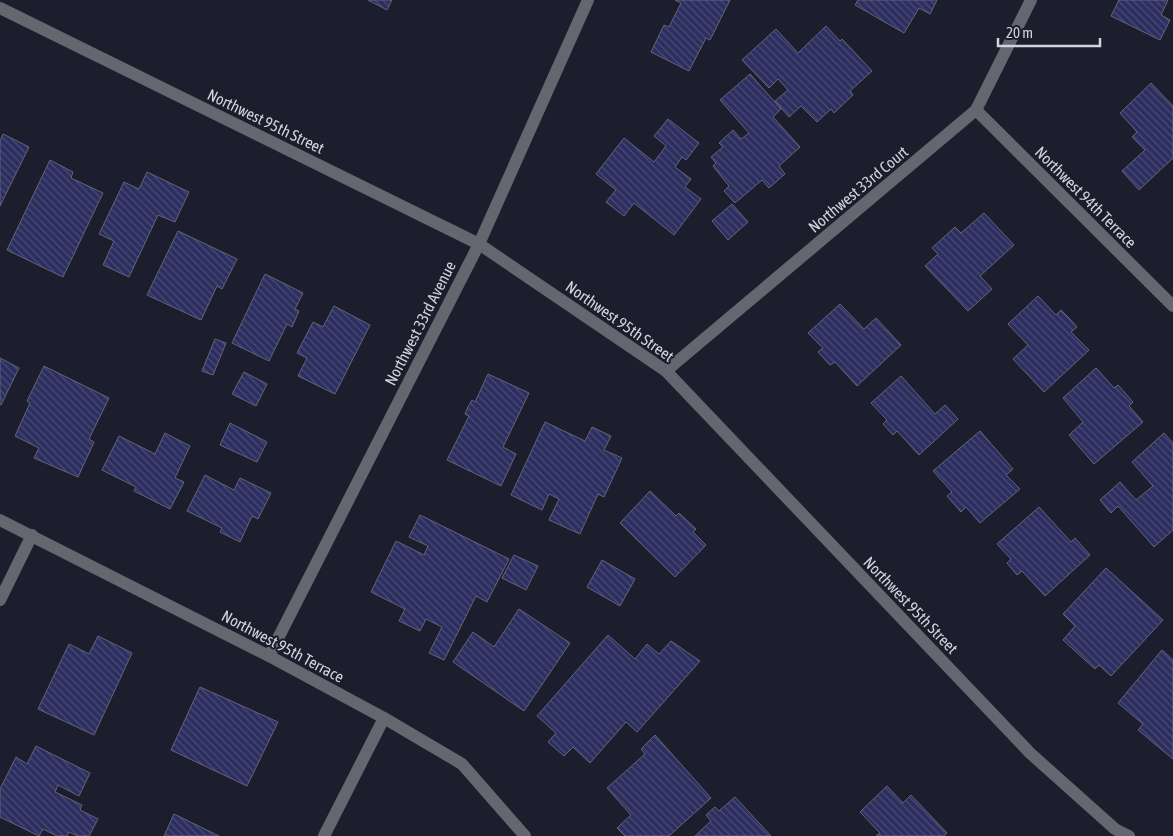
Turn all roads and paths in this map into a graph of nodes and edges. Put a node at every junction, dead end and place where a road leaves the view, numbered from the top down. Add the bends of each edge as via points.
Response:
1 (588, 0) edge
2 (1031, 0) edge
3 (0, 8) edge
4 (976, 110) junction
5 (479, 244) junction
6 (1173, 306) edge
7 (666, 371) junction
8 (0, 520) edge
9 (32, 535) junction
10 (0, 600) edge
11 (269, 656) junction
12 (384, 718) junction
13 (324, 836) edge
14 (525, 836) edge
15 (1129, 836) edge

1 - 5 street, Northwest 33rd Avenue
2 - 4 street, Northwest 33rd Court
3 - 5 street, Northwest 95th Street
4 - 6 street, Northwest 94th Terrace
4 - 7 street, Northwest 33rd Court
5 - 7 street, Northwest 95th Street
5 - 11 street, Northwest 33rd Avenue
7 - 15 street, Northwest 95th Street via 1030,753 1115,829
8 - 9 street, Northwest 95th Terrace
9 - 10 street
9 - 11 street, Northwest 95th Terrace
11 - 12 street, Northwest 95th Terrace
12 - 13 street
12 - 14 street, Northwest 95th Terrace via 462,764

